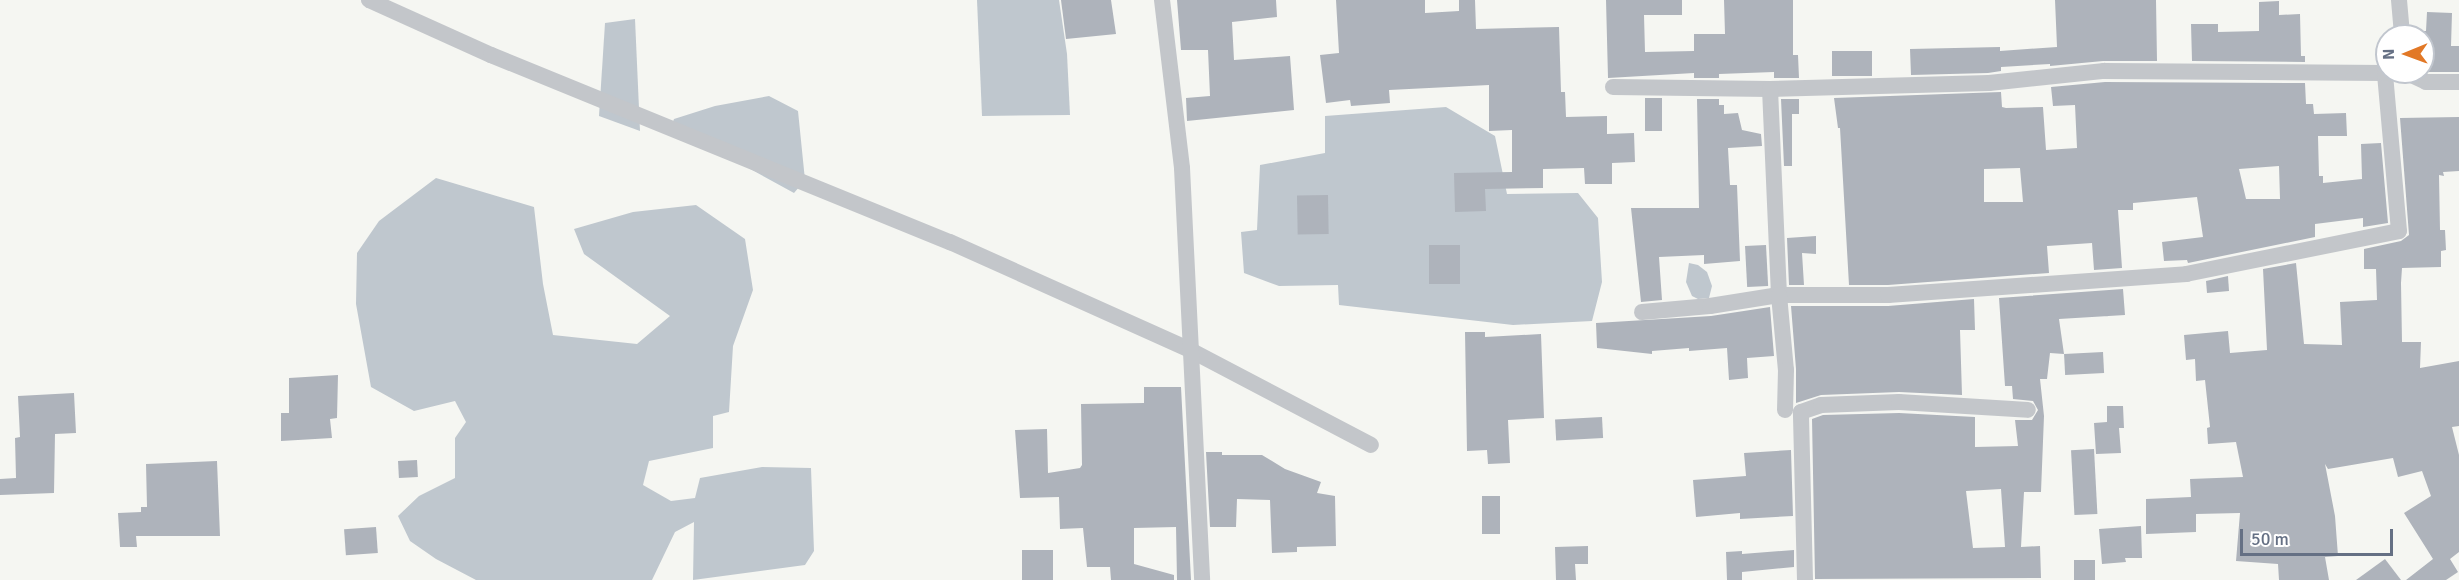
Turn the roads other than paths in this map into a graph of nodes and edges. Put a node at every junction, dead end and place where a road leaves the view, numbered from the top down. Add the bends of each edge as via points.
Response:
1 (369, 0) edge
2 (1162, 0) edge
3 (2399, 0) edge
4 (2401, 24) edge
5 (2375, 73) edge
6 (2435, 82) edge
7 (2459, 82) edge
8 (2386, 84) edge
9 (1613, 87) dead end
10 (1770, 89) junction
11 (1779, 295) junction
12 (1642, 312) dead end
13 (1192, 351) junction
14 (1785, 410) dead end
15 (2028, 410) dead end
16 (1371, 445) dead end
17 (1202, 580) edge
18 (1805, 580) edge

1 - 13 street via 491,55 950,242
2 - 13 street via 1182,168
3 - 4 street
5 - 10 street via 2104,71 1989,83
6 - 7 street
8 - 11 street via 2399,231 2187,274 1888,295
9 - 10 street
10 - 11 street
11 - 12 street
11 - 14 street via 1786,370
13 - 16 street
13 - 17 street
15 - 18 street via 1899,402 1821,405 1801,412

